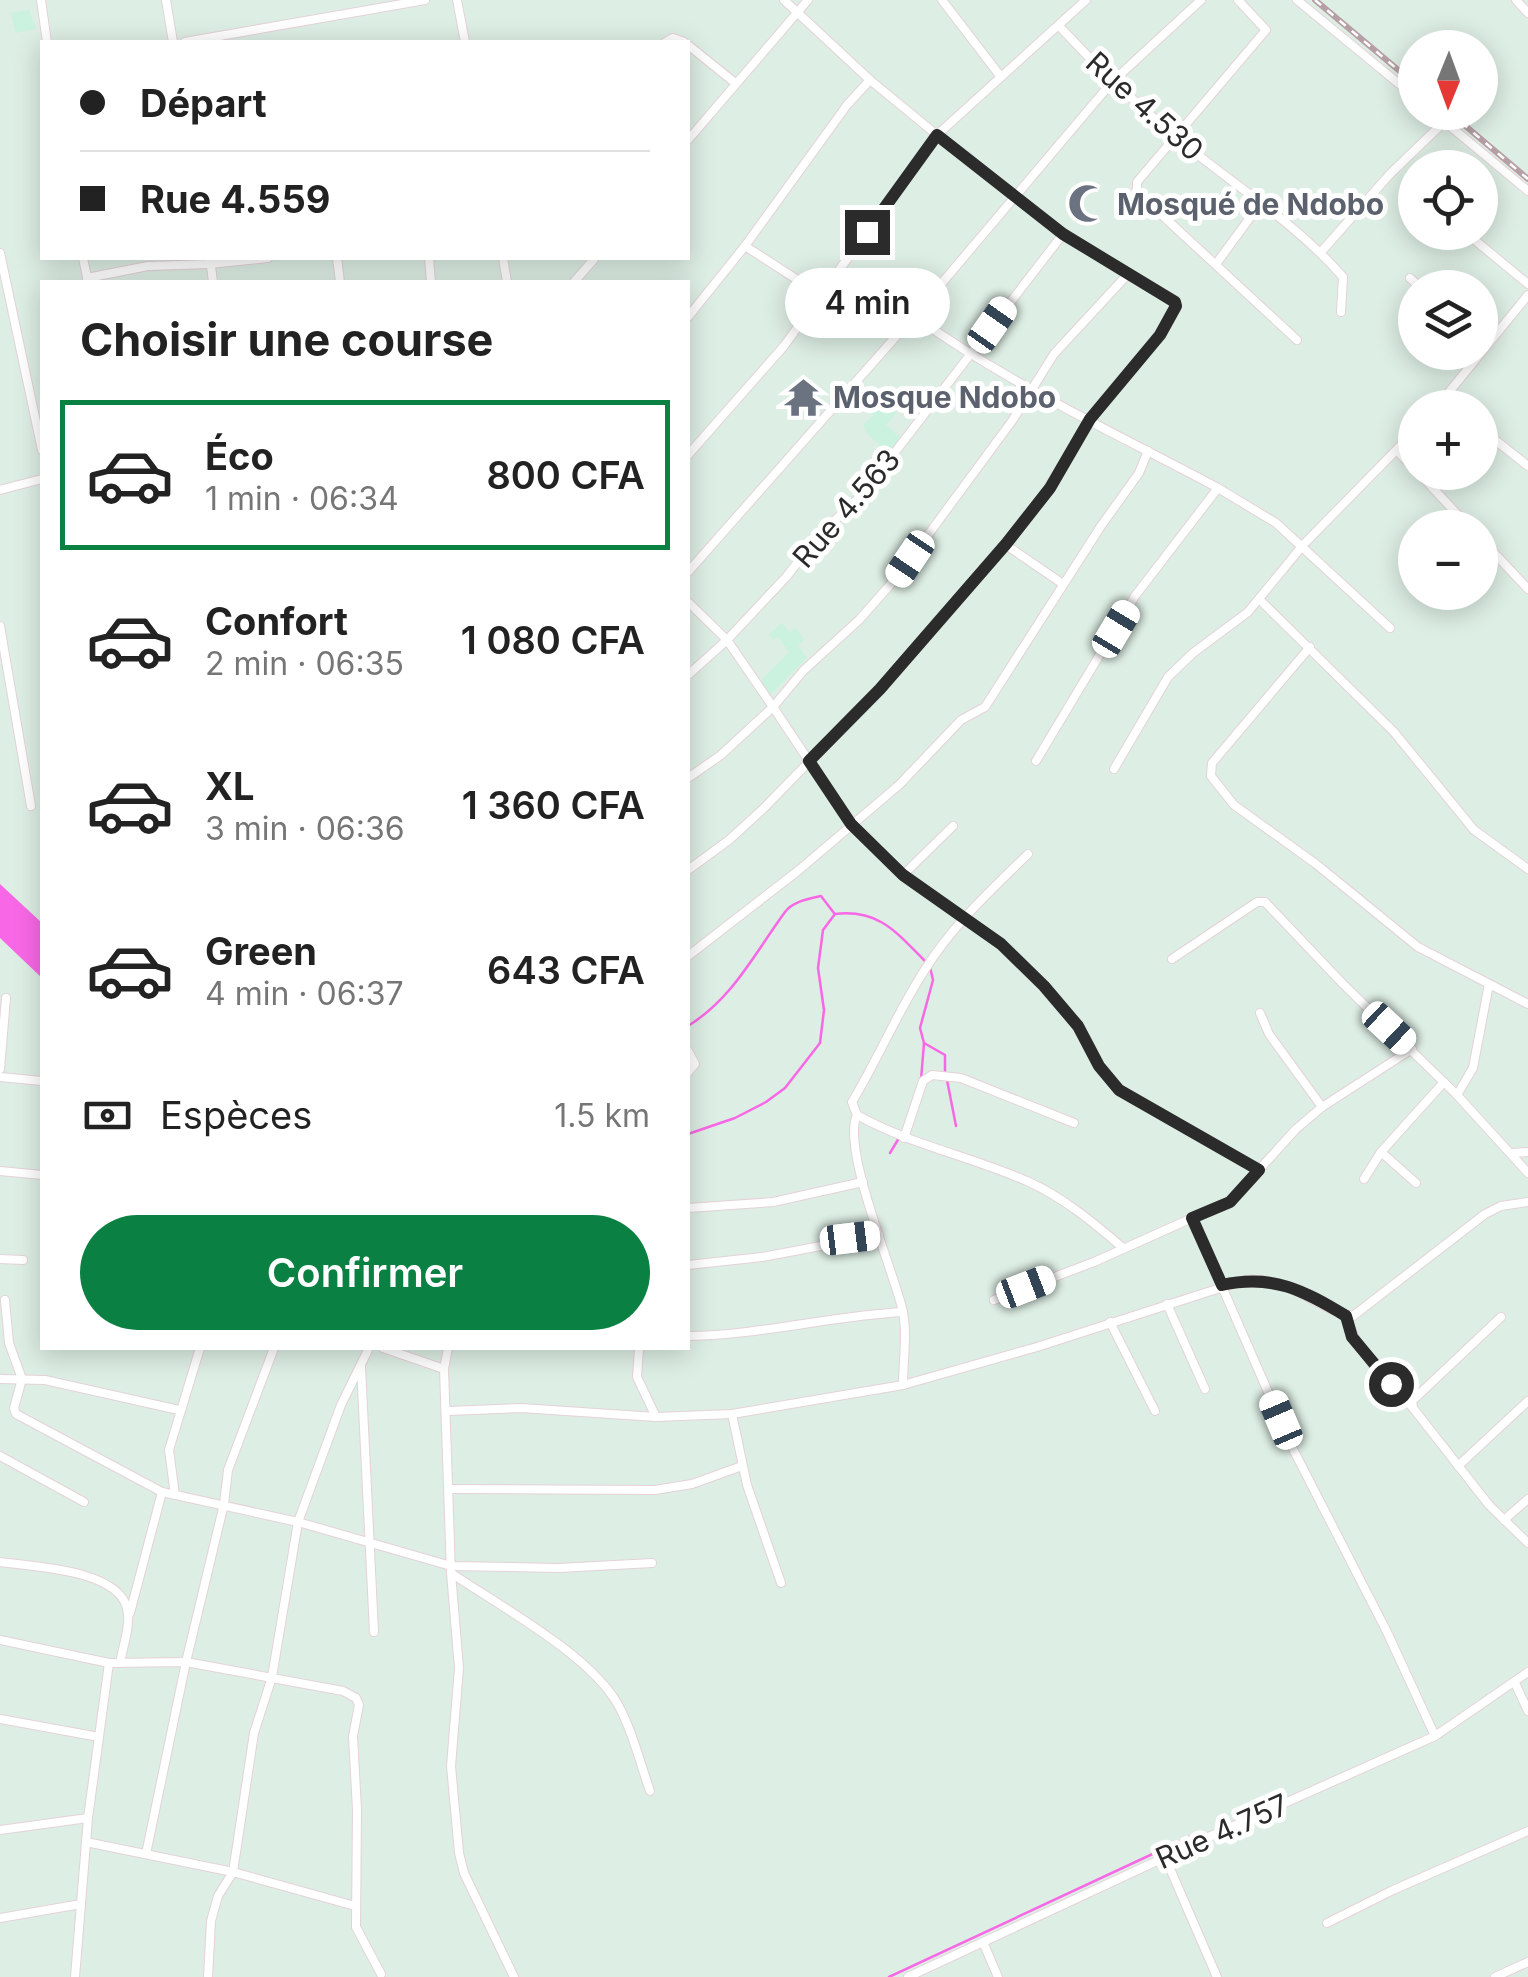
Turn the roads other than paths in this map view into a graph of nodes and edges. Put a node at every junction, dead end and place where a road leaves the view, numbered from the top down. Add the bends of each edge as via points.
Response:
1 (41, 0) edge
2 (166, 0) edge
3 (425, 0) edge
4 (457, 0) edge
5 (784, 0) edge
6 (808, 0) edge
7 (942, 0) edge
8 (1086, 0) edge
9 (1201, 0) edge
10 (1238, 0) edge
11 (1297, 0) edge
12 (1516, 0) edge
13 (372, 5) edge
14 (799, 12) junction
15 (1528, 13) edge
16 (1059, 26) junction
17 (47, 40) edge
18 (173, 40) edge
19 (195, 40) edge
20 (465, 40) edge
21 (690, 47) edge
22 (1000, 77) junction
23 (870, 80) junction
24 (734, 82) junction
25 (1112, 82) junction
26 (1398, 83) edge
27 (1436, 130) edge
28 (1454, 130) edge
29 (937, 135) junction
30 (690, 137) edge
31 (1176, 138) junction
32 (1528, 191) edge
33 (1016, 196) junction
34 (1260, 204) junction
35 (1063, 234) junction
36 (745, 246) junction
37 (1487, 250) edge
38 (1321, 252) junction
39 (0, 254) edge
40 (592, 260) edge
41 (210, 261) edge
42 (1216, 264) junction
43 (1128, 274) junction
44 (88, 280) edge
45 (576, 280) edge
46 (1528, 284) edge
47 (821, 295) junction
48 (1528, 295) edge
49 (1341, 312) dead end
50 (690, 315) edge
51 (914, 316) junction
52 (1498, 331) edge
53 (1297, 340) dead end
54 (970, 356) junction
55 (1467, 370) edge
56 (1451, 390) edge
57 (1032, 391) junction
58 (1090, 419) junction
59 (40, 441) edge
60 (1498, 442) edge
61 (1148, 450) junction
62 (1397, 451) edge
63 (690, 453) edge
64 (1528, 466) edge
65 (40, 480) edge
66 (1218, 488) junction
67 (0, 490) edge
68 (1434, 490) edge
69 (1453, 510) edge
70 (1006, 544) junction
71 (1302, 545) junction
72 (1498, 558) edge
73 (690, 570) edge
74 (1063, 584) junction
75 (1528, 590) edge
76 (1259, 599) junction
77 (690, 604) edge
78 (0, 626) edge
79 (1390, 628) dead end
80 (727, 640) junction
81 (1310, 647) junction
82 (690, 673) edge
83 (773, 706) junction
84 (809, 761) junction
85 (1036, 761) dead end
86 (1114, 769) dead end
87 (690, 777) edge
88 (31, 806) dead end
89 (851, 824) junction
90 (953, 826) dead end
91 (1028, 854) dead end
92 (690, 868) edge
93 (1528, 869) edge
94 (903, 875) junction
95 (963, 916) junction
96 (690, 954) edge
97 (1172, 959) dead end
98 (1489, 984) junction
99 (6, 998) dead end
100 (1528, 1004) edge
101 (1260, 1014) dead end
102 (1412, 1049) junction
103 (0, 1069) edge
104 (0, 1077) edge
105 (40, 1081) edge
106 (1444, 1082) junction
107 (1457, 1095) junction
108 (1322, 1106) junction
109 (857, 1116) junction
110 (1074, 1123) dead end
111 (904, 1138) junction
112 (1381, 1152) junction
113 (1528, 1152) edge
114 (1512, 1153) junction
115 (1259, 1170) junction
116 (0, 1171) edge
117 (1528, 1173) edge
118 (40, 1175) edge
119 (1364, 1179) dead end
120 (863, 1182) junction
121 (1416, 1183) dead end
122 (1528, 1202) edge
123 (690, 1208) edge
124 (1192, 1218) junction
125 (878, 1235) junction
126 (1123, 1248) junction
127 (0, 1259) edge
128 (23, 1260) dead end
129 (690, 1265) edge
130 (1222, 1285) junction
131 (6, 1300) dead end
132 (994, 1300) dead end
133 (1167, 1304) junction
134 (904, 1312) junction
135 (1346, 1316) junction
136 (1501, 1317) dead end
137 (1110, 1322) junction
138 (690, 1336) edge
139 (199, 1350) edge
140 (273, 1350) edge
141 (368, 1350) edge
142 (388, 1350) edge
143 (448, 1350) edge
144 (639, 1350) edge
145 (360, 1367) junction
146 (444, 1369) junction
147 (0, 1379) edge
148 (22, 1379) junction
149 (903, 1385) junction
150 (1205, 1389) dead end
151 (1528, 1401) edge
152 (1413, 1408) junction
153 (179, 1410) junction
154 (448, 1411) junction
155 (1154, 1411) dead end
156 (732, 1414) junction
157 (656, 1417) junction
158 (0, 1456) edge
159 (742, 1466) junction
160 (1458, 1466) junction
161 (449, 1489) junction
162 (162, 1492) junction
163 (176, 1495) junction
164 (1528, 1499) edge
165 (84, 1502) dead end
166 (224, 1504) junction
167 (1504, 1520) junction
168 (298, 1522) junction
169 (369, 1542) junction
170 (1528, 1543) edge
171 (0, 1562) edge
172 (652, 1562) dead end
173 (450, 1569) junction
174 (781, 1584) dead end
175 (128, 1618) junction
176 (374, 1632) dead end
177 (0, 1640) edge
178 (109, 1662) junction
179 (186, 1662) junction
180 (120, 1663) junction
181 (1528, 1672) edge
182 (272, 1676) junction
183 (1516, 1683) junction
184 (1528, 1711) edge
185 (0, 1720) edge
186 (1435, 1736) junction
187 (99, 1737) junction
188 (650, 1791) dead end
189 (88, 1818) junction
190 (0, 1830) edge
191 (1528, 1831) edge
192 (86, 1842) junction
193 (146, 1854) junction
194 (1165, 1857) junction
195 (233, 1872) junction
196 (81, 1904) junction
197 (355, 1906) junction
198 (0, 1918) edge
199 (1327, 1923) dead end
200 (982, 1942) junction
201 (1528, 1962) edge
202 (382, 1974) dead end
203 (75, 1977) edge
204 (208, 1977) edge
205 (514, 1977) edge
206 (908, 1977) edge
207 (998, 1977) edge
208 (1217, 1977) edge
209 (1495, 1977) edge

1 - 17 street
2 - 18 street
3 - 13 street
4 - 20 street
5 - 14 street
6 - 14 street
7 - 22 street
8 - 16 street
9 - 25 street
10 - 31 street via 1266,30
11 - 26 street
12 - 15 street
13 - 19 street
14 - 23 street
14 - 24 street
16 - 22 street
16 - 25 street, Rue 4.530
21 - 24 street
22 - 29 street
23 - 29 street
23 - 36 street
24 - 30 street
25 - 31 street, Rue 4.530
25 - 33 street
27 - 38 street
28 - 32 street
29 - 33 street
29 - 47 street
31 - 34 street, Rue 4.530
31 - 42 street via 1136,182 1137,192
33 - 35 street
33 - 51 street
34 - 38 street, Rue 4.530
34 - 42 street
35 - 43 street
35 - 54 street, Rue 4.563
36 - 47 street
36 - 50 street
37 - 46 street
38 - 49 street, Rue 4.530 via 1343,277
39 - 59 street
40 - 45 street
41 - 44 street
42 - 53 street
43 - 57 street via 1054,354
43 - 58 street via 1175,302 1175,310
47 - 63 street
48 - 52 street
51 - 54 street
51 - 73 street
54 - 57 street
54 - 80 street, Rue 4.563 via 862,495 816,537
55 - 56 street
57 - 58 street
57 - 83 street via 897,577
58 - 61 street
58 - 70 street via 1050,488
60 - 64 street
61 - 66 street
61 - 74 street via 1140,474
62 - 71 street
65 - 67 street
66 - 71 street
66 - 85 street via 1135,596
68 - 69 street
70 - 74 street
70 - 84 street
71 - 76 street
71 - 79 street
72 - 75 street
74 - 89 street via 985,706 961,720
76 - 81 street
76 - 86 street via 1168,677
77 - 80 street
78 - 88 street
80 - 82 street, Rue 4.563
80 - 83 street
81 - 93 street via 1406,745 1474,830
81 - 98 street via 1212,763 1211,776 1234,805 1418,946
83 - 84 street
83 - 87 street
84 - 89 street
84 - 92 street
89 - 94 street
89 - 96 street
90 - 94 street
91 - 95 street
94 - 95 street
95 - 109 street via 924,971 852,1102
95 - 115 street via 1044,986 1119,1090
97 - 102 street via 1264,902
98 - 100 street
98 - 107 street via 1473,1068
99 - 103 street
101 - 108 street
102 - 106 street
102 - 108 street
104 - 105 street
106 - 107 street
106 - 112 street
107 - 114 street
108 - 115 street
109 - 111 street
109 - 120 street via 853,1130
110 - 111 street via 960,1078 932,1075 923,1081
111 - 126 street via 1033,1183
112 - 119 street
112 - 121 street
113 - 114 street
114 - 117 street
115 - 124 street via 1230,1202
116 - 118 street
120 - 123 street via 772,1202
120 - 125 street
122 - 135 street via 1485,1214 1360,1313
124 - 126 street
124 - 130 street
125 - 129 street
125 - 134 street
126 - 132 street
127 - 128 street
130 - 133 street
130 - 135 street via 1259,1279 1290,1286
130 - 186 street via 1293,1449
131 - 148 street via 8,1343
133 - 137 street
133 - 150 street
134 - 138 street
134 - 149 street
135 - 152 street via 1368,1360
136 - 152 street via 1414,1396
137 - 149 street
137 - 155 street
139 - 153 street
140 - 166 street via 228,1470
141 - 145 street
142 - 146 street
143 - 146 street
144 - 157 street via 638,1378
145 - 168 street
145 - 169 street
146 - 154 street
147 - 148 street
148 - 153 street
148 - 162 street via 14,1408 21,1419
149 - 156 street
151 - 160 street
152 - 160 street
153 - 163 street via 169,1450
154 - 157 street via 521,1408
154 - 161 street
156 - 157 street
156 - 159 street
158 - 165 street
159 - 161 street via 655,1490
159 - 174 street
160 - 167 street
161 - 173 street
162 - 163 street
162 - 175 street
163 - 166 street
164 - 167 street
166 - 168 street
166 - 179 street
167 - 170 street
168 - 169 street
168 - 182 street
169 - 173 street
169 - 176 street
171 - 175 street via 104,1582 124,1600
172 - 173 street
173 - 188 street via 597,1677 618,1703
173 - 205 street via 459,1668 451,1766 459,1854
175 - 180 street
177 - 178 street
178 - 180 street
178 - 187 street
179 - 180 street
179 - 182 street
179 - 193 street
181 - 183 street, Rue 4.757
182 - 195 street via 254,1733
182 - 197 street via 344,1691 359,1705
183 - 184 street
183 - 186 street, Rue 4.757
185 - 187 street
186 - 194 street, Rue 4.757
187 - 189 street
189 - 190 street
189 - 192 street
191 - 199 street
192 - 193 street
192 - 196 street
193 - 195 street
194 - 200 street, Rue 4.757
194 - 208 street
195 - 197 street
195 - 204 street via 214,1905
196 - 198 street
196 - 203 street
197 - 202 street via 356,1927
200 - 206 street, Rue 4.757
200 - 207 street
201 - 209 street

